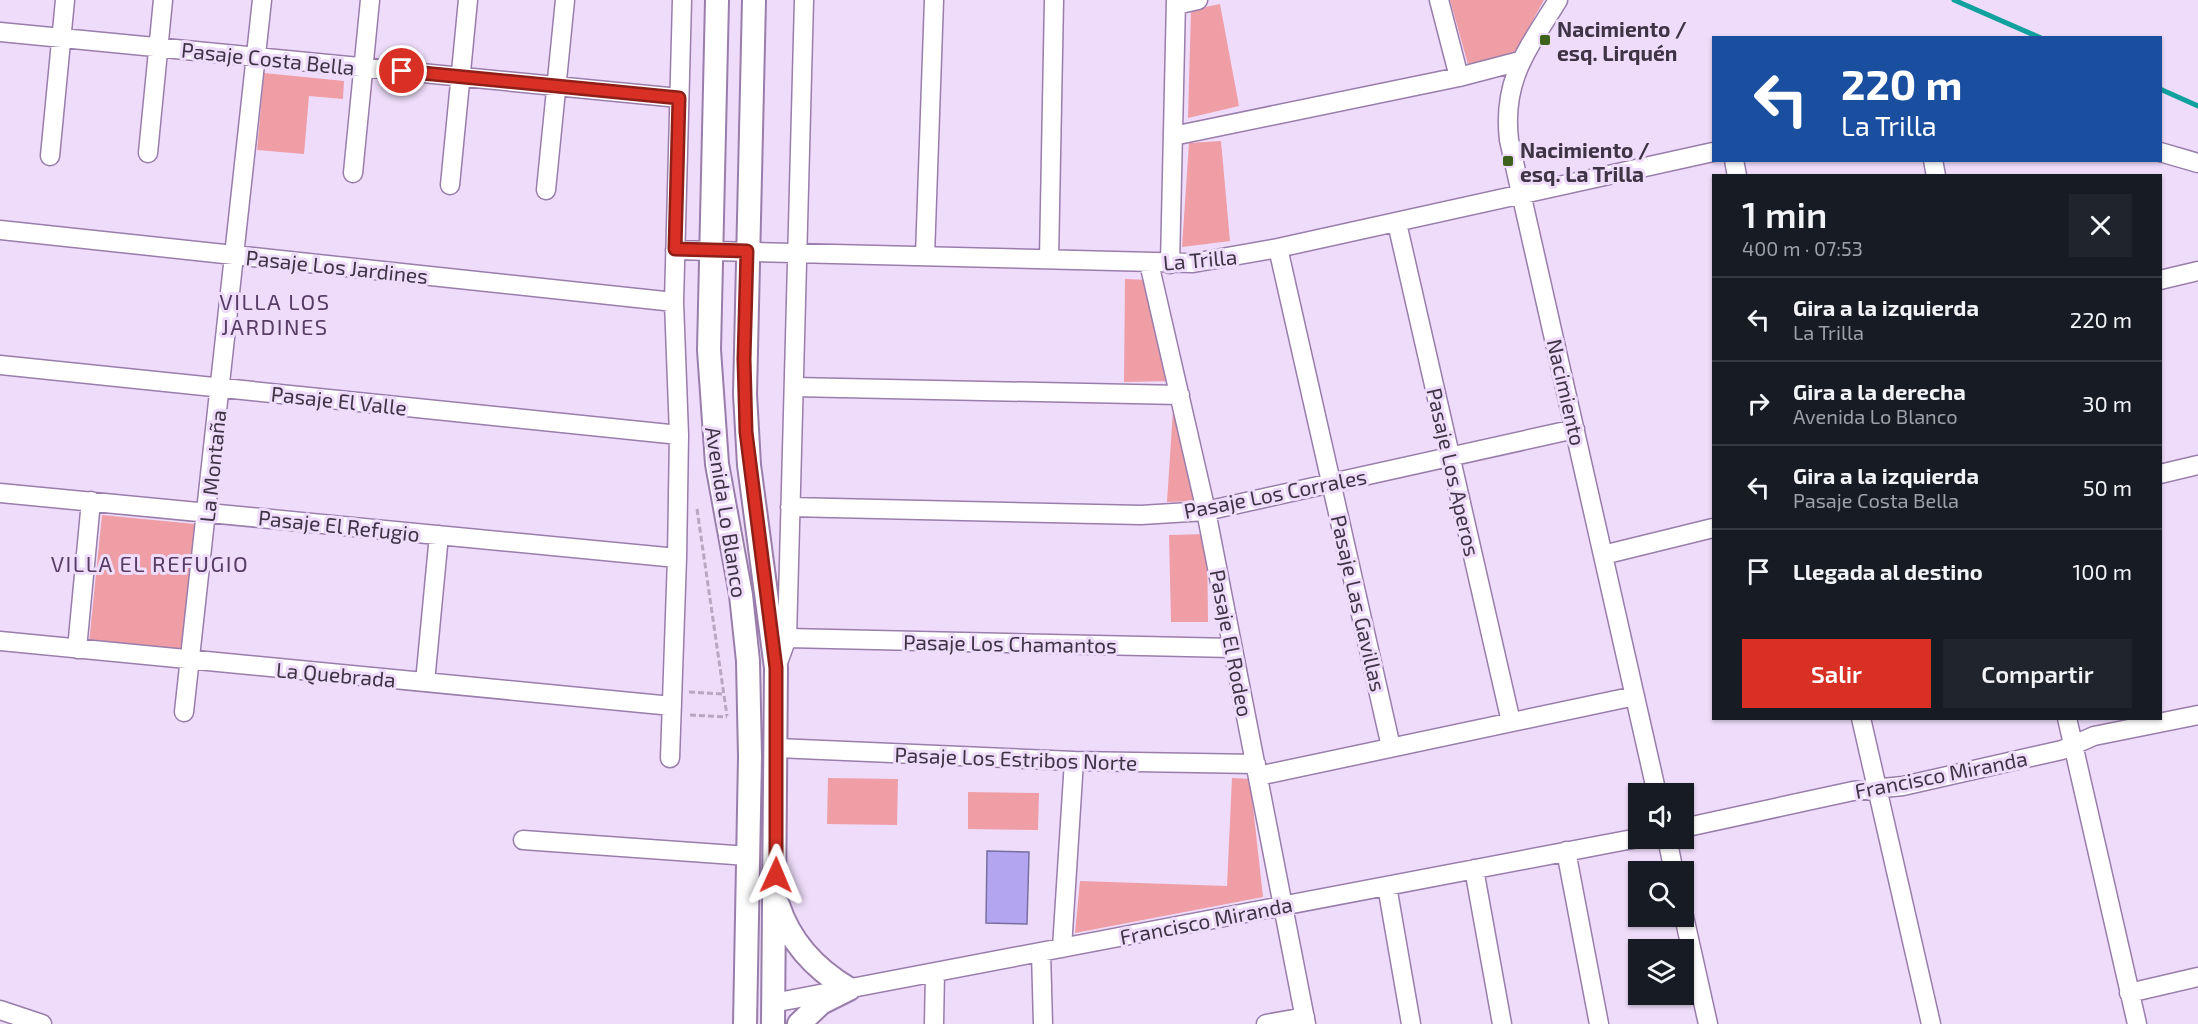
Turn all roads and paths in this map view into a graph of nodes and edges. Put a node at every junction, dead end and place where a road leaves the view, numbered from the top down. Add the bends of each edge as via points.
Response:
1 (65, 0) edge
2 (163, 0) edge
3 (262, 0) edge
4 (370, 0) edge
5 (468, 0) edge
6 (565, 0) edge
7 (682, 0) edge
8 (717, 0) edge
9 (754, 0) edge
10 (804, 0) edge
11 (934, 0) edge
12 (1054, 0) edge
13 (1198, 0) edge
14 (1439, 0) edge
15 (1558, 0) edge
16 (1176, 2) edge
17 (0, 32) edge
18 (62, 38) junction
19 (158, 47) junction
20 (257, 57) junction
21 (1520, 61) junction
22 (363, 67) junction
23 (460, 77) junction
24 (1460, 77) junction
25 (556, 86) junction
26 (679, 98) junction
27 (1173, 136) junction
28 (1712, 152) edge
29 (148, 153) dead end
30 (2162, 153) edge
31 (50, 156) dead end
32 (2198, 163) edge
33 (353, 173) dead end
34 (450, 185) dead end
35 (546, 190) dead end
36 (1522, 194) junction
37 (1397, 223) junction
38 (0, 230) edge
39 (1278, 248) junction
40 (675, 249) junction
41 (711, 250) junction
42 (747, 251) junction
43 (797, 252) junction
44 (236, 255) junction
45 (925, 256) junction
46 (1049, 260) junction
47 (1149, 263) junction
48 (1170, 264) junction
49 (2198, 271) edge
50 (2162, 280) edge
51 (674, 302) junction
52 (0, 364) edge
53 (794, 387) junction
54 (220, 388) junction
55 (1180, 395) junction
56 (1575, 429) junction
57 (679, 435) junction
58 (1451, 457) junction
59 (2198, 465) edge
60 (2162, 474) edge
61 (1332, 483) junction
62 (0, 493) edge
63 (91, 501) junction
64 (790, 507) junction
65 (1206, 511) junction
66 (207, 513) junction
67 (1712, 528) edge
68 (439, 535) junction
69 (1603, 555) junction
70 (677, 558) junction
71 (787, 638) junction
72 (0, 641) edge
73 (1233, 648) junction
74 (77, 649) junction
75 (190, 660) junction
76 (776, 668) junction
77 (424, 682) junction
78 (723, 694) dead end
79 (1635, 696) junction
80 (672, 703) junction
81 (184, 712) dead end
82 (2198, 716) edge
83 (727, 717) dead end
84 (1861, 720) edge
85 (2067, 720) edge
86 (1511, 722) junction
87 (2073, 745) junction
88 (1391, 747) junction
89 (777, 748) junction
90 (670, 759) dead end
91 (1074, 761) junction
92 (1257, 770) junction
93 (1655, 783) edge
94 (1877, 788) junction
95 (1694, 826) edge
96 (523, 840) dead end
97 (1628, 840) edge
98 (1566, 851) junction
99 (748, 856) junction
100 (1474, 869) junction
101 (1387, 886) junction
102 (775, 896) junction
103 (1282, 906) junction
104 (1686, 927) edge
105 (1062, 948) junction
106 (1041, 952) junction
107 (935, 972) junction
108 (2198, 977) edge
109 (849, 989) junction
110 (2129, 993) junction
111 (0, 1010) edge
112 (773, 1014) edge
113 (1305, 1021) edge
114 (42, 1024) edge
115 (745, 1024) edge
116 (799, 1024) edge
117 (934, 1024) edge
118 (1043, 1024) edge
119 (1266, 1024) edge
120 (1411, 1024) edge
121 (1502, 1024) edge
122 (1599, 1024) edge
123 (1708, 1024) edge
124 (1931, 1024) edge
125 (2137, 1024) edge

1 - 18 street
2 - 19 street
3 - 20 street, La Montaña
4 - 22 street
5 - 23 street
6 - 25 street
7 - 26 street, Avenida Lo Blanco
8 - 41 main road, Avenida Lo Blanco
9 - 42 main road, Avenida Lo Blanco
10 - 43 street, Avenida Lo Blanco
11 - 45 street
12 - 46 street
13 - 16 street
14 - 24 street
15 - 21 street, Nacimiento
16 - 27 street
17 - 18 street, Pasaje Costa Bella
18 - 19 street, Pasaje Costa Bella
18 - 31 street
19 - 20 street, Pasaje Costa Bella
19 - 29 street
20 - 22 street, Pasaje Costa Bella
20 - 44 street, La Montaña
21 - 24 street
21 - 36 street, Nacimiento via 1507,112 1509,140
22 - 23 street, Pasaje Costa Bella
22 - 33 street
23 - 25 street, Pasaje Costa Bella
23 - 34 street
24 - 27 street
25 - 26 street, Pasaje Costa Bella
25 - 35 street
26 - 40 street, Avenida Lo Blanco
27 - 48 street
28 - 36 street, La Trilla
30 - 32 street
36 - 37 street, La Trilla
36 - 56 street, Nacimiento
37 - 39 street, La Trilla
37 - 58 street, Pasaje Los Aperos
38 - 44 street, Pasaje Los Jardines
39 - 48 street, La Trilla via 1212,261
39 - 61 street, Pasaje Las Gavillas
40 - 41 street, La Trilla
40 - 51 street, Avenida Lo Blanco
41 - 42 street, La Trilla
41 - 99 main road, Avenida Lo Blanco via 709,350 713,421 748,661
42 - 43 street, La Trilla
42 - 76 main road, Avenida Lo Blanco via 747,443
43 - 45 street, La Trilla
43 - 53 street, Avenida Lo Blanco
44 - 51 street, Pasaje Los Jardines
44 - 54 street, La Montaña
45 - 46 street, La Trilla
46 - 47 street, La Trilla
47 - 48 street, La Trilla
47 - 55 street, Pasaje El Rodeo
49 - 50 street
51 - 57 street, Avenida Lo Blanco
52 - 54 street, Pasaje El Valle
53 - 55 street
53 - 64 street, Avenida Lo Blanco
54 - 57 street, Pasaje El Valle
54 - 66 street, La Montaña
55 - 65 street, Pasaje El Rodeo
56 - 58 street, Pasaje Los Corrales
56 - 69 street, Nacimiento
57 - 70 street, Avenida Lo Blanco
58 - 61 street, Pasaje Los Corrales
58 - 86 street, Pasaje Los Aperos
59 - 60 street
61 - 65 street, Pasaje Los Corrales
61 - 88 street, Pasaje Las Gavillas
62 - 63 street, Pasaje El Refugio
63 - 66 street, Pasaje El Refugio
63 - 74 street
64 - 65 street, Pasaje Los Corrales via 1141,515
64 - 71 street, Avenida Lo Blanco
65 - 73 street, Pasaje El Rodeo
66 - 68 street, Pasaje El Refugio
66 - 75 street, La Montaña
67 - 69 street
68 - 70 street, Pasaje El Refugio
68 - 77 street
69 - 79 street, Nacimiento
70 - 80 street, Avenida Lo Blanco
71 - 73 street, Pasaje Los Chamantos
71 - 76 street, Avenida Lo Blanco
72 - 74 street, La Quebrada
73 - 92 street, Pasaje El Rodeo
74 - 75 street, La Quebrada
75 - 77 street, La Quebrada
75 - 81 street, La Montaña
76 - 89 main road, Avenida Lo Blanco
77 - 80 street, La Quebrada
78 - 80 path
79 - 86 street, Pasaje Los Estribos Norte
79 - 93 street, Nacimiento
80 - 83 path
80 - 90 street, Avenida Lo Blanco
82 - 87 street, Francisco Miranda via 2094,736
84 - 94 street
85 - 87 street
86 - 88 street, Pasaje Los Estribos Norte
87 - 94 street, Francisco Miranda via 1904,786
87 - 110 street
88 - 92 street, Pasaje Los Estribos Norte
89 - 91 street, Pasaje Los Estribos Norte
89 - 102 main road, Avenida Lo Blanco
91 - 92 street, Pasaje Los Estribos Norte
91 - 105 street
92 - 103 street, Pasaje El Rodeo
94 - 95 street, Francisco Miranda
94 - 124 street
96 - 99 street
97 - 98 street, Francisco Miranda
98 - 100 street, Francisco Miranda
98 - 122 street
99 - 115 main road, Avenida Lo Blanco
100 - 101 street, Francisco Miranda
100 - 121 street
101 - 103 street, Francisco Miranda
101 - 120 street
102 - 109 main road via 799,945 822,971
102 - 112 main road, Avenida Lo Blanco
103 - 105 street, Francisco Miranda
103 - 113 street, Pasaje El Rodeo
104 - 123 street
105 - 106 street, Francisco Miranda
106 - 107 street, Francisco Miranda
106 - 118 street
107 - 109 street, Francisco Miranda
107 - 117 street
108 - 110 street
109 - 112 street, Francisco Miranda
109 - 116 main road via 822,1003
110 - 125 street
111 - 114 street
112 - 115 main road via 759,1010
113 - 119 street

